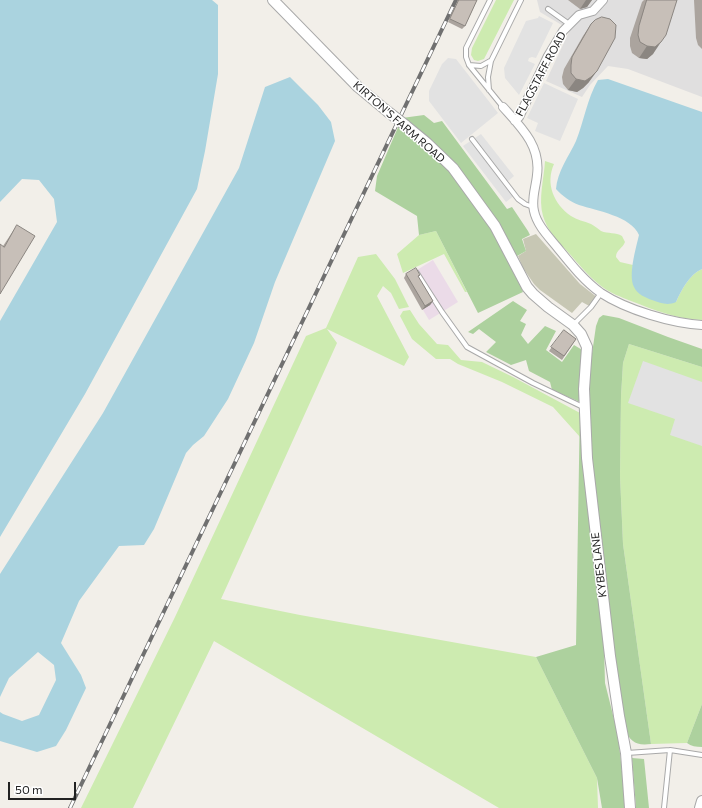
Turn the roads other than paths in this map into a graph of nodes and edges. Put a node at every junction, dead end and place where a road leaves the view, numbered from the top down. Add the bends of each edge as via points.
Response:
1 (273, 0) edge
2 (490, 0) edge
3 (521, 0) edge
4 (603, 0) edge
5 (548, 9) dead end
6 (569, 24) junction
7 (491, 61) junction
8 (469, 65) junction
9 (490, 91) junction
10 (503, 107) joint
11 (515, 121) junction
12 (472, 139) dead end
13 (534, 208) junction
14 (417, 273) edge
15 (601, 293) junction
16 (573, 325) junction
17 (702, 325) edge
18 (585, 409) junction
19 (670, 750) junction
20 (626, 753) junction
21 (702, 755) edge
22 (702, 801) edge
23 (630, 808) edge
24 (664, 808) edge
25 (700, 808) edge

1 - 16 street, KIRTON'S FARM ROAD, bridge via 358,87 427,143 453,168 495,226 527,287
2 - 8 lane via 466,48
3 - 7 lane
4 - 6 street, FLAGSTAFF ROAD via 593,11 579,15
5 - 6 lane
6 - 11 street, FLAGSTAFF ROAD via 548,56
7 - 8 lane via 481,66
7 - 9 lane via 488,76
8 - 9 lane
9 - 10 lane
10 - 11 street, FLAGSTAFF ROAD
11 - 13 street, FLAGSTAFF ROAD via 532,143 537,158
12 - 13 lane via 518,199
13 - 15 street, FLAGSTAFF ROAD via 542,228 571,264
14 - 18 lane via 467,347
15 - 16 lane
15 - 17 street, FLAGSTAFF ROAD via 649,314 686,324
16 - 18 street, KYBES LANE via 587,347
18 - 20 street, KYBES LANE via 587,458 598,563 615,693
19 - 20 lane
19 - 21 lane
19 - 24 lane
20 - 23 street, KYBES LANE
22 - 25 street

